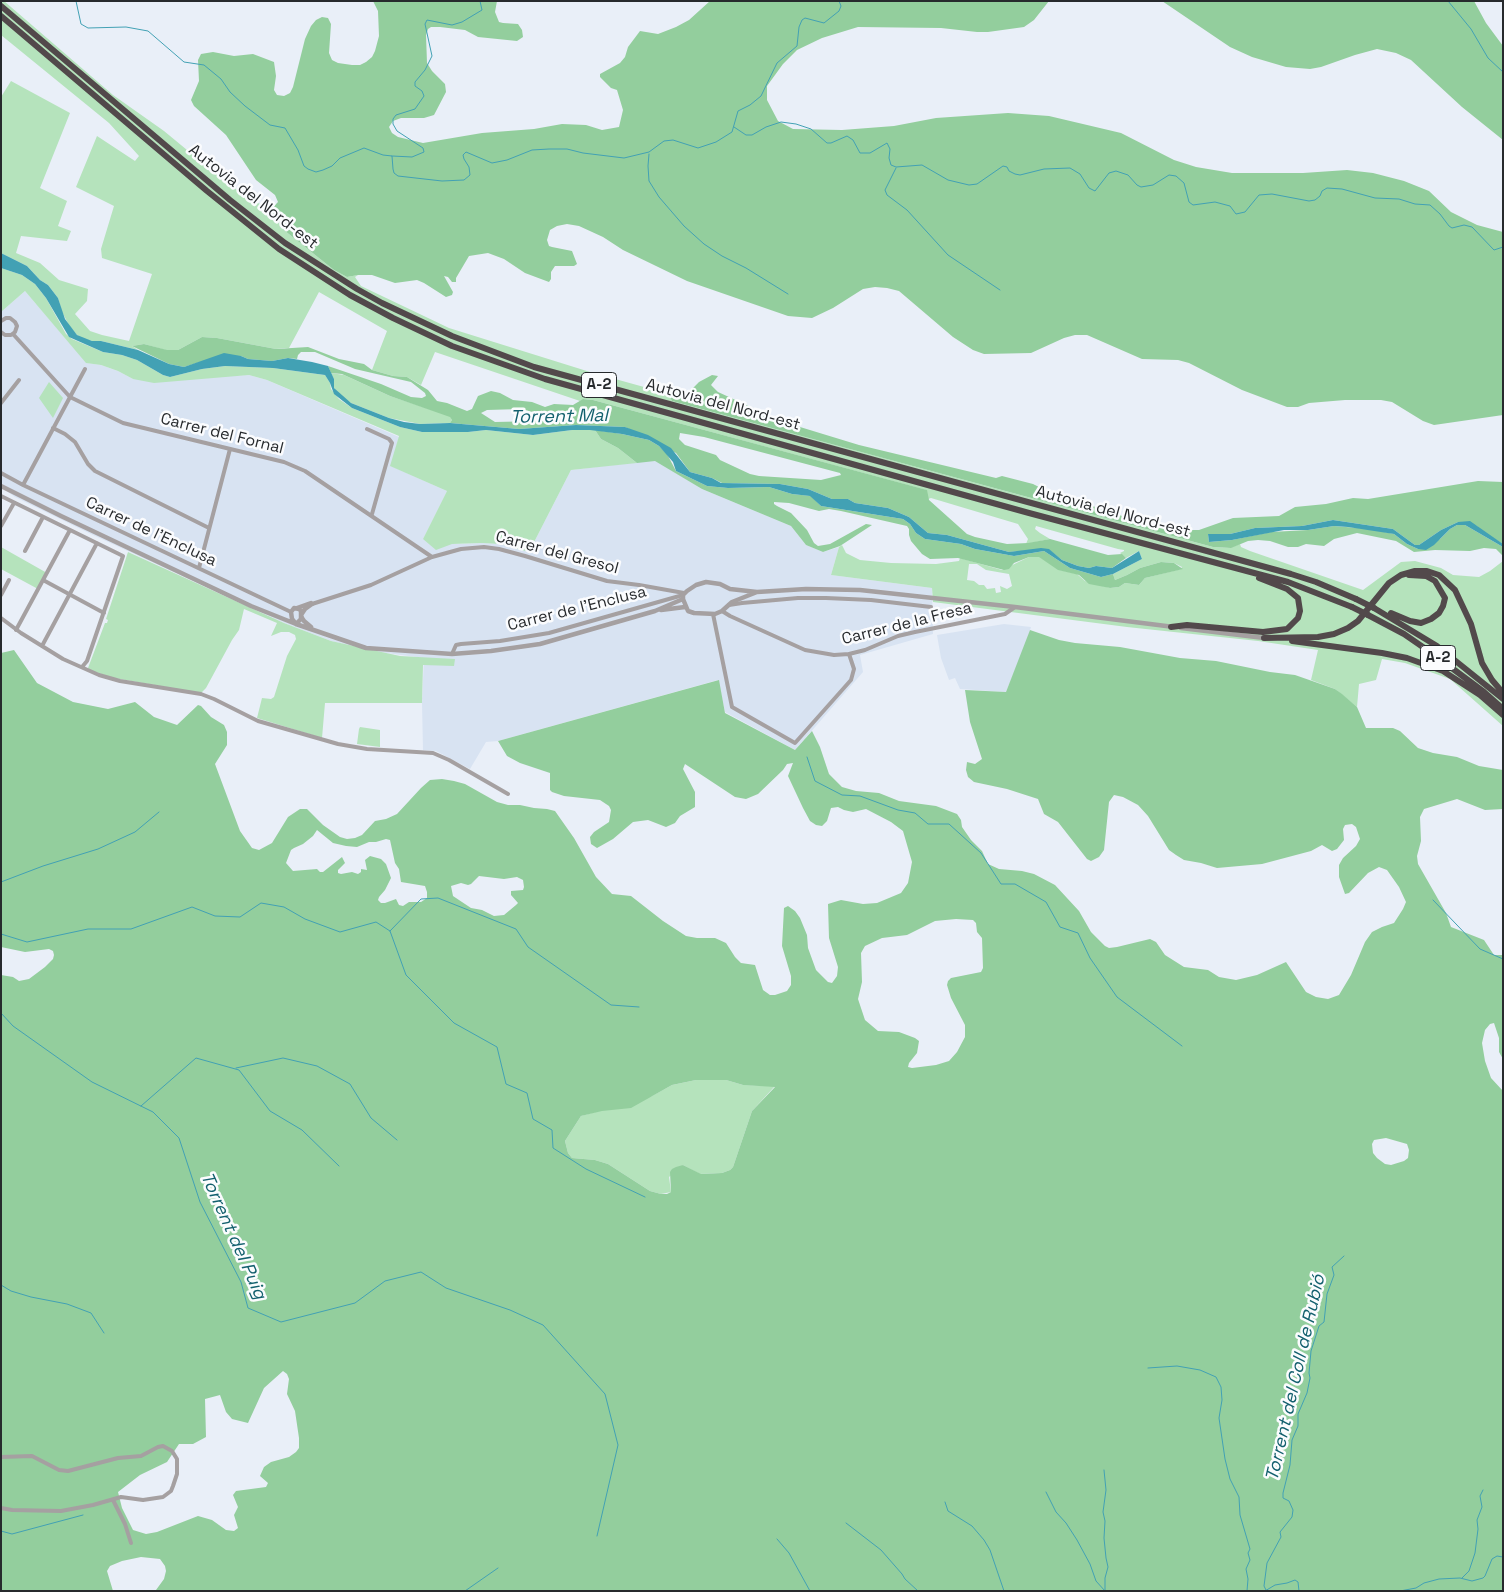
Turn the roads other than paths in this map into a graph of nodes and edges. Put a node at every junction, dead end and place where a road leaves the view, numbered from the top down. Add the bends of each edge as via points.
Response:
1 (1, 6) edge
2 (1, 16) edge
3 (1, 321) edge
4 (1, 332) edge
5 (13, 334) junction
6 (86, 369) dead end
7 (19, 380) dead end
8 (70, 397) junction
9 (2, 401) edge
10 (53, 428) junction
11 (367, 429) dead end
12 (230, 449) junction
13 (1, 473) edge
14 (23, 485) junction
15 (1, 486) edge
16 (1, 496) edge
17 (14, 503) junction
18 (372, 514) junction
19 (43, 517) junction
20 (1, 526) edge
21 (209, 528) junction
22 (70, 530) junction
23 (98, 543) junction
24 (25, 551) dead end
25 (432, 557) junction
26 (199, 568) junction
27 (1249, 572) junction
28 (1401, 575) junction
29 (9, 580) dead end
30 (43, 580) junction
31 (730, 589) junction
32 (757, 592) junction
33 (1, 595) edge
34 (68, 595) junction
35 (684, 596) junction
36 (730, 603) junction
37 (312, 604) junction
38 (685, 607) junction
39 (931, 607) dead end
40 (1015, 607) junction
41 (297, 608) junction
42 (1376, 608) junction
43 (655, 611) junction
44 (722, 611) junction
45 (291, 612) junction
46 (104, 613) junction
47 (713, 614) junction
48 (301, 615) junction
49 (278, 616) junction
50 (1, 618) edge
51 (296, 624) junction
52 (1171, 627) junction
53 (16, 630) junction
54 (314, 630) junction
55 (1264, 638) junction
56 (42, 646) junction
57 (452, 654) junction
58 (849, 654) junction
59 (82, 667) junction
60 (1503, 693) edge
61 (1503, 699) edge
62 (1503, 709) edge
63 (1503, 715) edge
64 (508, 794) dead end
65 (1, 1457) edge
66 (113, 1500) junction
67 (1, 1508) edge
68 (131, 1543) dead end

1 - 42 highway, Autovia del Nord-est / A-2, bridge via 285,243 357,289 437,330 541,369 1291,574
2 - 27 highway, Autovia del Nord-est / A-2 via 279,248 350,295 452,346 545,379
3 - 5 street, Carrer del Fornal via 14,320 16,328
4 - 5 street
5 - 8 street, Carrer del Fornal
6 - 8 street
7 - 9 street
8 - 10 street
8 - 12 street, Carrer del Fornal via 123,423
10 - 14 street
10 - 21 street via 75,442 95,471
11 - 18 street via 392,443
12 - 18 street, Carrer del Fornal via 284,462 306,471
12 - 21 street
13 - 14 street, Carrer de l'Enclusa
14 - 26 street, Carrer de l'Enclusa
15 - 49 street
16 - 17 street
17 - 19 street
17 - 20 street
18 - 25 street, Carrer del Fornal
19 - 22 street
19 - 24 street
21 - 26 street
22 - 23 street
22 - 30 street
23 - 34 street
23 - 46 street via 123,556
25 - 35 street, Carrer del Gresol via 460,549 499,549 607,581
25 - 37 street, Carrer del Gresol via 371,585
26 - 45 street, Carrer de l'Enclusa
27 - 52 highway via 1287,589 1298,598 1298,618 1287,628 1263,632 1187,625
27 - 62 highway, Autovia del Nord-est / A-2, bridge via 1288,582 1352,607 1404,634
28 - 42 highway via 1426,576 1435,581 1444,598 1439,613 1421,623
28 - 55 highway via 1389,583 1358,621 1348,628 1318,637
28 - 60 highway via 1426,571 1438,575 1455,590 1471,624 1482,663
29 - 33 street
30 - 34 street
30 - 53 street
31 - 32 street
31 - 35 street via 706,582 696,585
31 - 36 street
32 - 36 street
32 - 40 street via 860,590
34 - 46 street
34 - 56 street
35 - 38 street
35 - 43 street
35 - 57 street, Carrer de l'Enclusa via 549,632 456,645
36 - 39 street via 826,598
36 - 44 street
37 - 41 street
37 - 48 street
38 - 43 street
38 - 47 street via 694,613
40 - 52 street
40 - 58 street, Carrer de la Fresa via 1005,614 898,636
41 - 45 street
41 - 48 street
42 - 61 highway, Autovia del Nord-est / A-2 via 1437,646
43 - 57 street via 540,644
44 - 47 street
44 - 58 street, Carrer de la Fresa via 805,650
45 - 49 street
45 - 51 street
46 - 59 street
47 - 58 street via 732,707 795,743 851,680 854,669
48 - 51 street
48 - 54 street
49 - 51 street
50 - 53 street
51 - 54 street
52 - 55 street
53 - 56 street
54 - 57 street via 366,648
55 - 63 highway via 1407,658 1443,671 1480,695
56 - 59 street
59 - 64 street via 115,680 201,694 258,721 338,744 433,753
65 - 66 street via 32,1456 64,1471 141,1456 158,1446 168,1447 176,1455 177,1474 173,1486 163,1497 148,1500 120,1497
66 - 67 street via 61,1511
66 - 68 street

